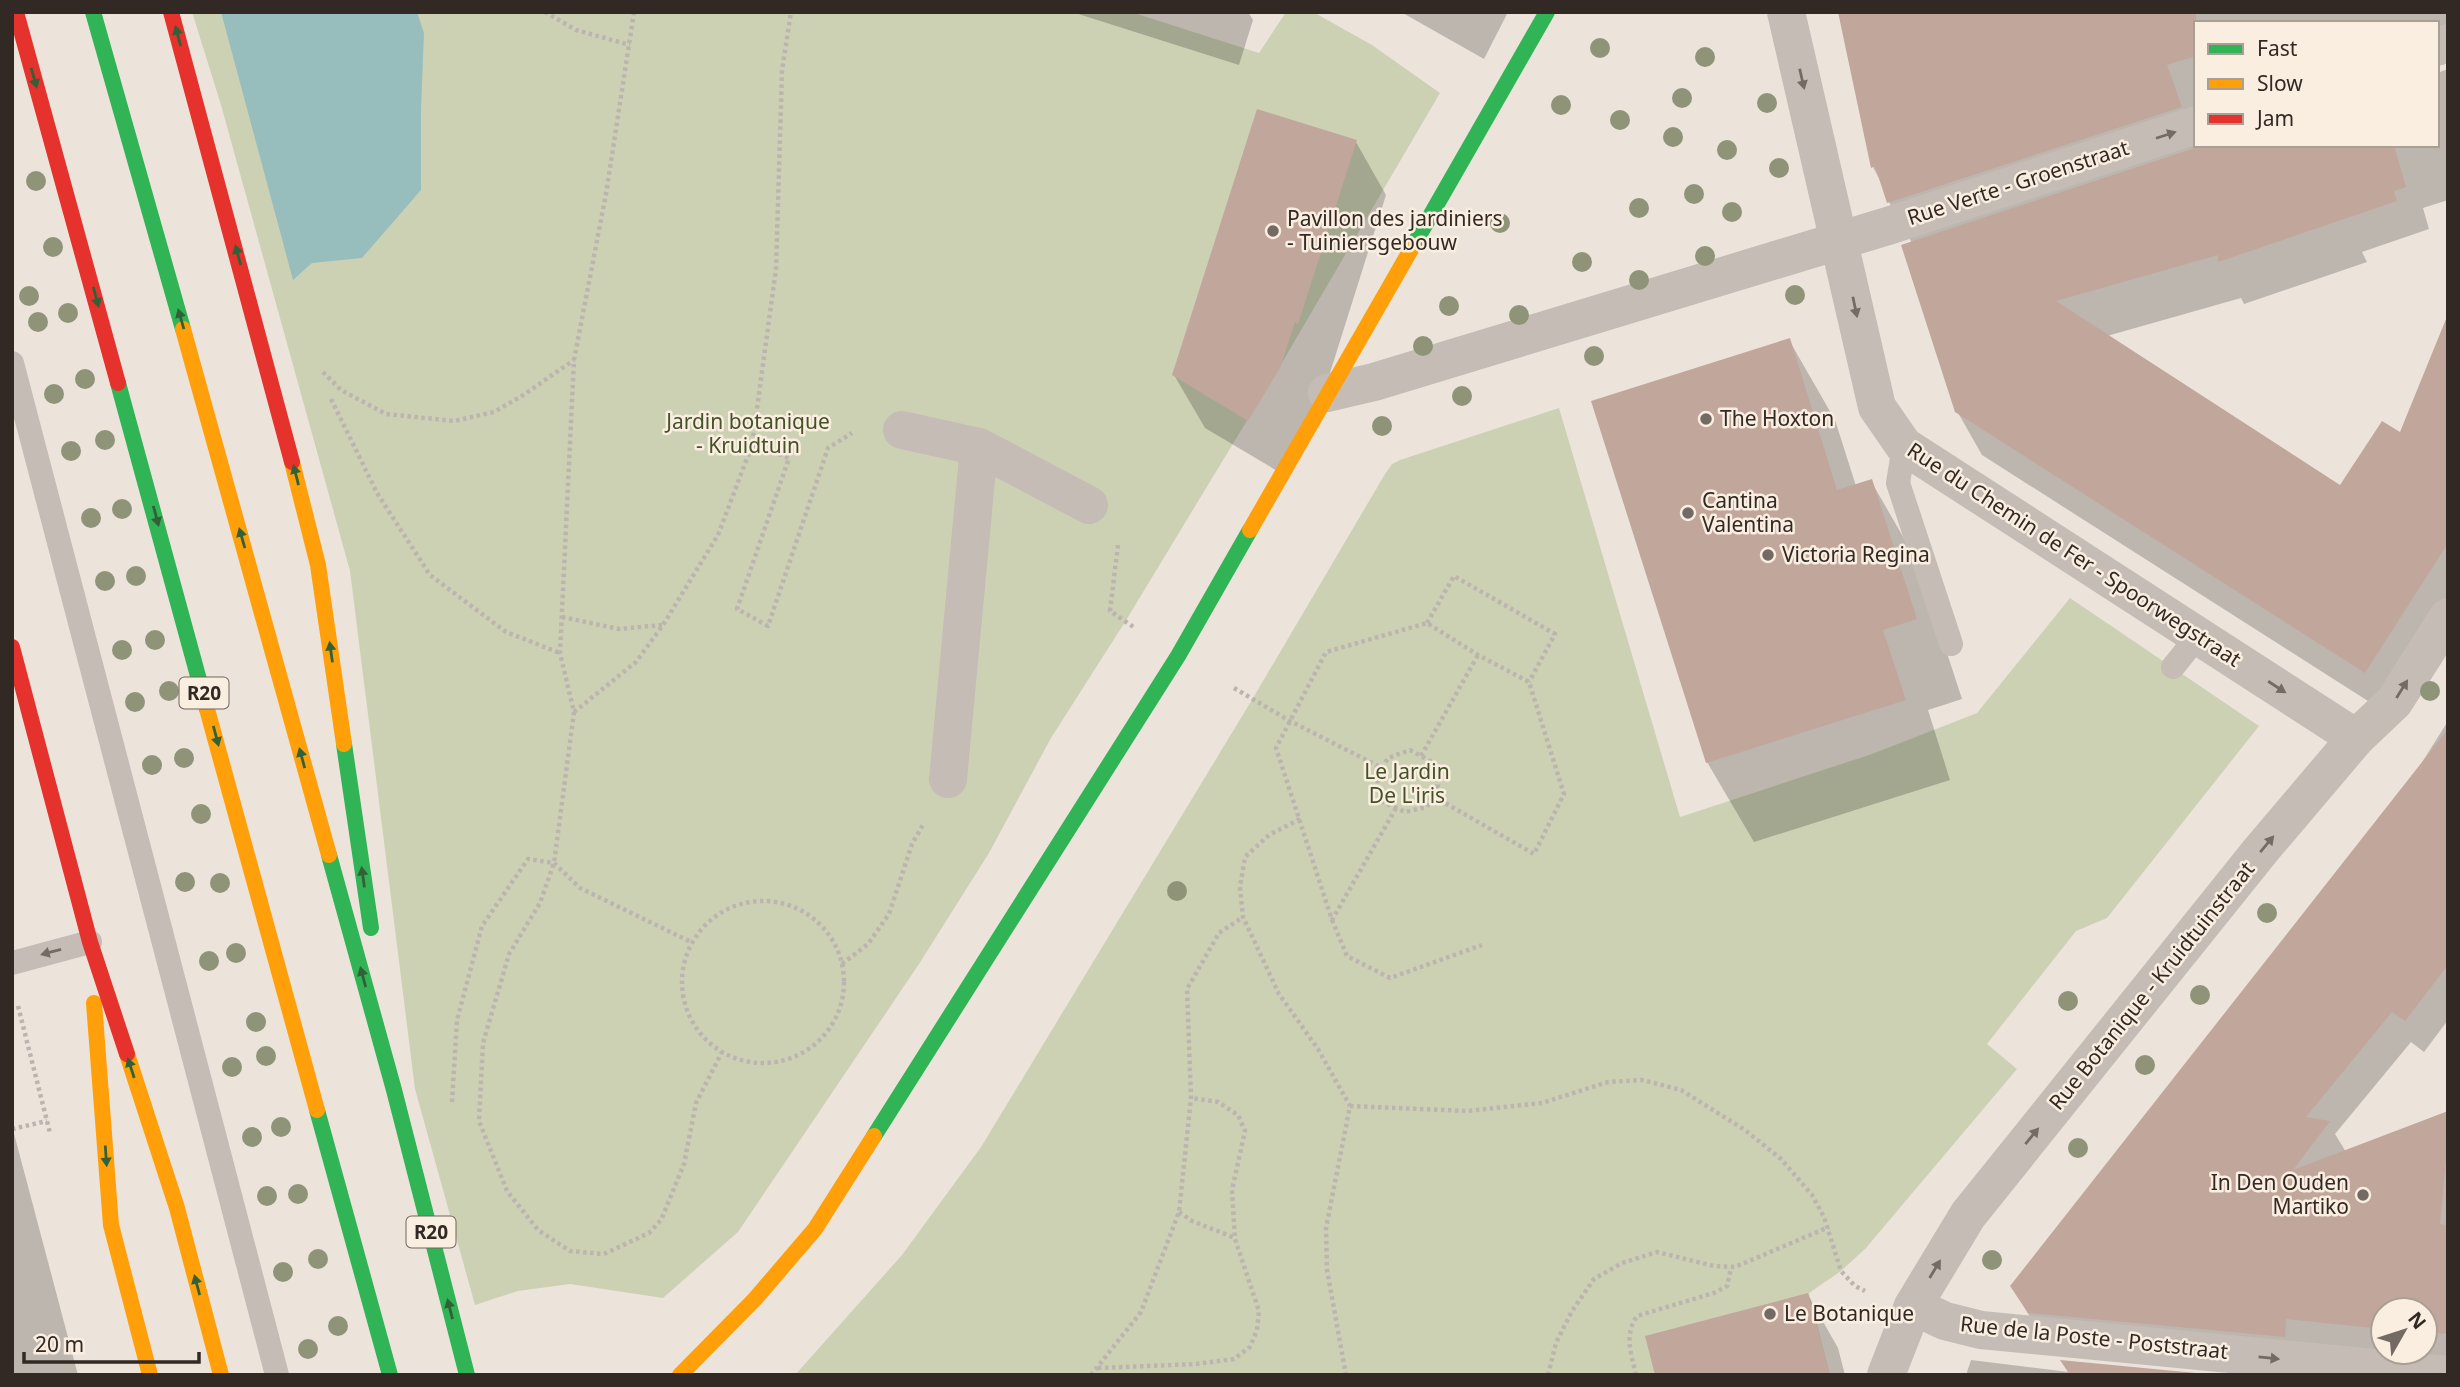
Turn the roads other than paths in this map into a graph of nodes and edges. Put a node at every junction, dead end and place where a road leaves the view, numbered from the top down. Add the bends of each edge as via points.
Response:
1 (16, 12) edge
2 (93, 12) edge
3 (171, 12) edge
4 (1547, 12) edge
5 (1786, 12) edge
6 (2194, 126) edge
7 (1840, 240) junction
8 (12, 363) edge
9 (1327, 393) junction
10 (902, 430) road end
11 (1904, 446) junction
12 (979, 447) junction
13 (1089, 505) road end
14 (2448, 617) edge
15 (2198, 636) junction
16 (1951, 644) dead end
17 (12, 647) edge
18 (2173, 667) dead end
19 (2356, 738) junction
20 (948, 779) road end
21 (372, 938) dead end
22 (90, 942) junction
23 (12, 963) edge
24 (376, 966) dead end
25 (394, 1090) junction
26 (1913, 1306) junction
27 (150, 1375) edge
28 (221, 1375) edge
29 (277, 1375) edge
30 (390, 1375) edge
31 (467, 1375) edge
32 (680, 1375) edge
33 (1886, 1375) edge
34 (2447, 1375) edge

1 -> 30 main road, R20
25 -> 2 main road, R20
21 -> 3 main road via 318,565
4 - 9 main road
5 -> 7 street, Rue du Chemin de Fer - Spoorwegstraat
7 -> 6 street, Rue Verte - Groenstraat
7 - 9 street, Rue Verte - Groenstraat
7 -> 11 street, Rue du Chemin de Fer - Spoorwegstraat via 1877,407
8 - 29 lane
9 - 32 main road via 1178,656 821,1219 755,1300
10 - 12 street
11 - 15 street, Rue du Chemin de Fer - Spoorwegstraat
11 - 16 lane via 1898,483
12 - 13 street
12 - 20 street
19 -> 14 street, Rue Botanique - Kruidtuinstraat via 2394,702
15 - 18 lane
15 -> 19 street, Rue du Chemin de Fer - Spoorwegstraat
17 - 22 main road
26 -> 19 street, Rue Botanique - Kruidtuinstraat via 1968,1215
22 -> 23 lane
22 -> 27 main road via 111,1225
28 -> 22 main road via 177,1208
24 - 25 main road, R20
31 -> 25 main road, R20
26 - 33 street, Rue Botanique - Kruidtuinstraat
26 -> 34 street, Rue de la Poste - Poststraat via 1981,1330

